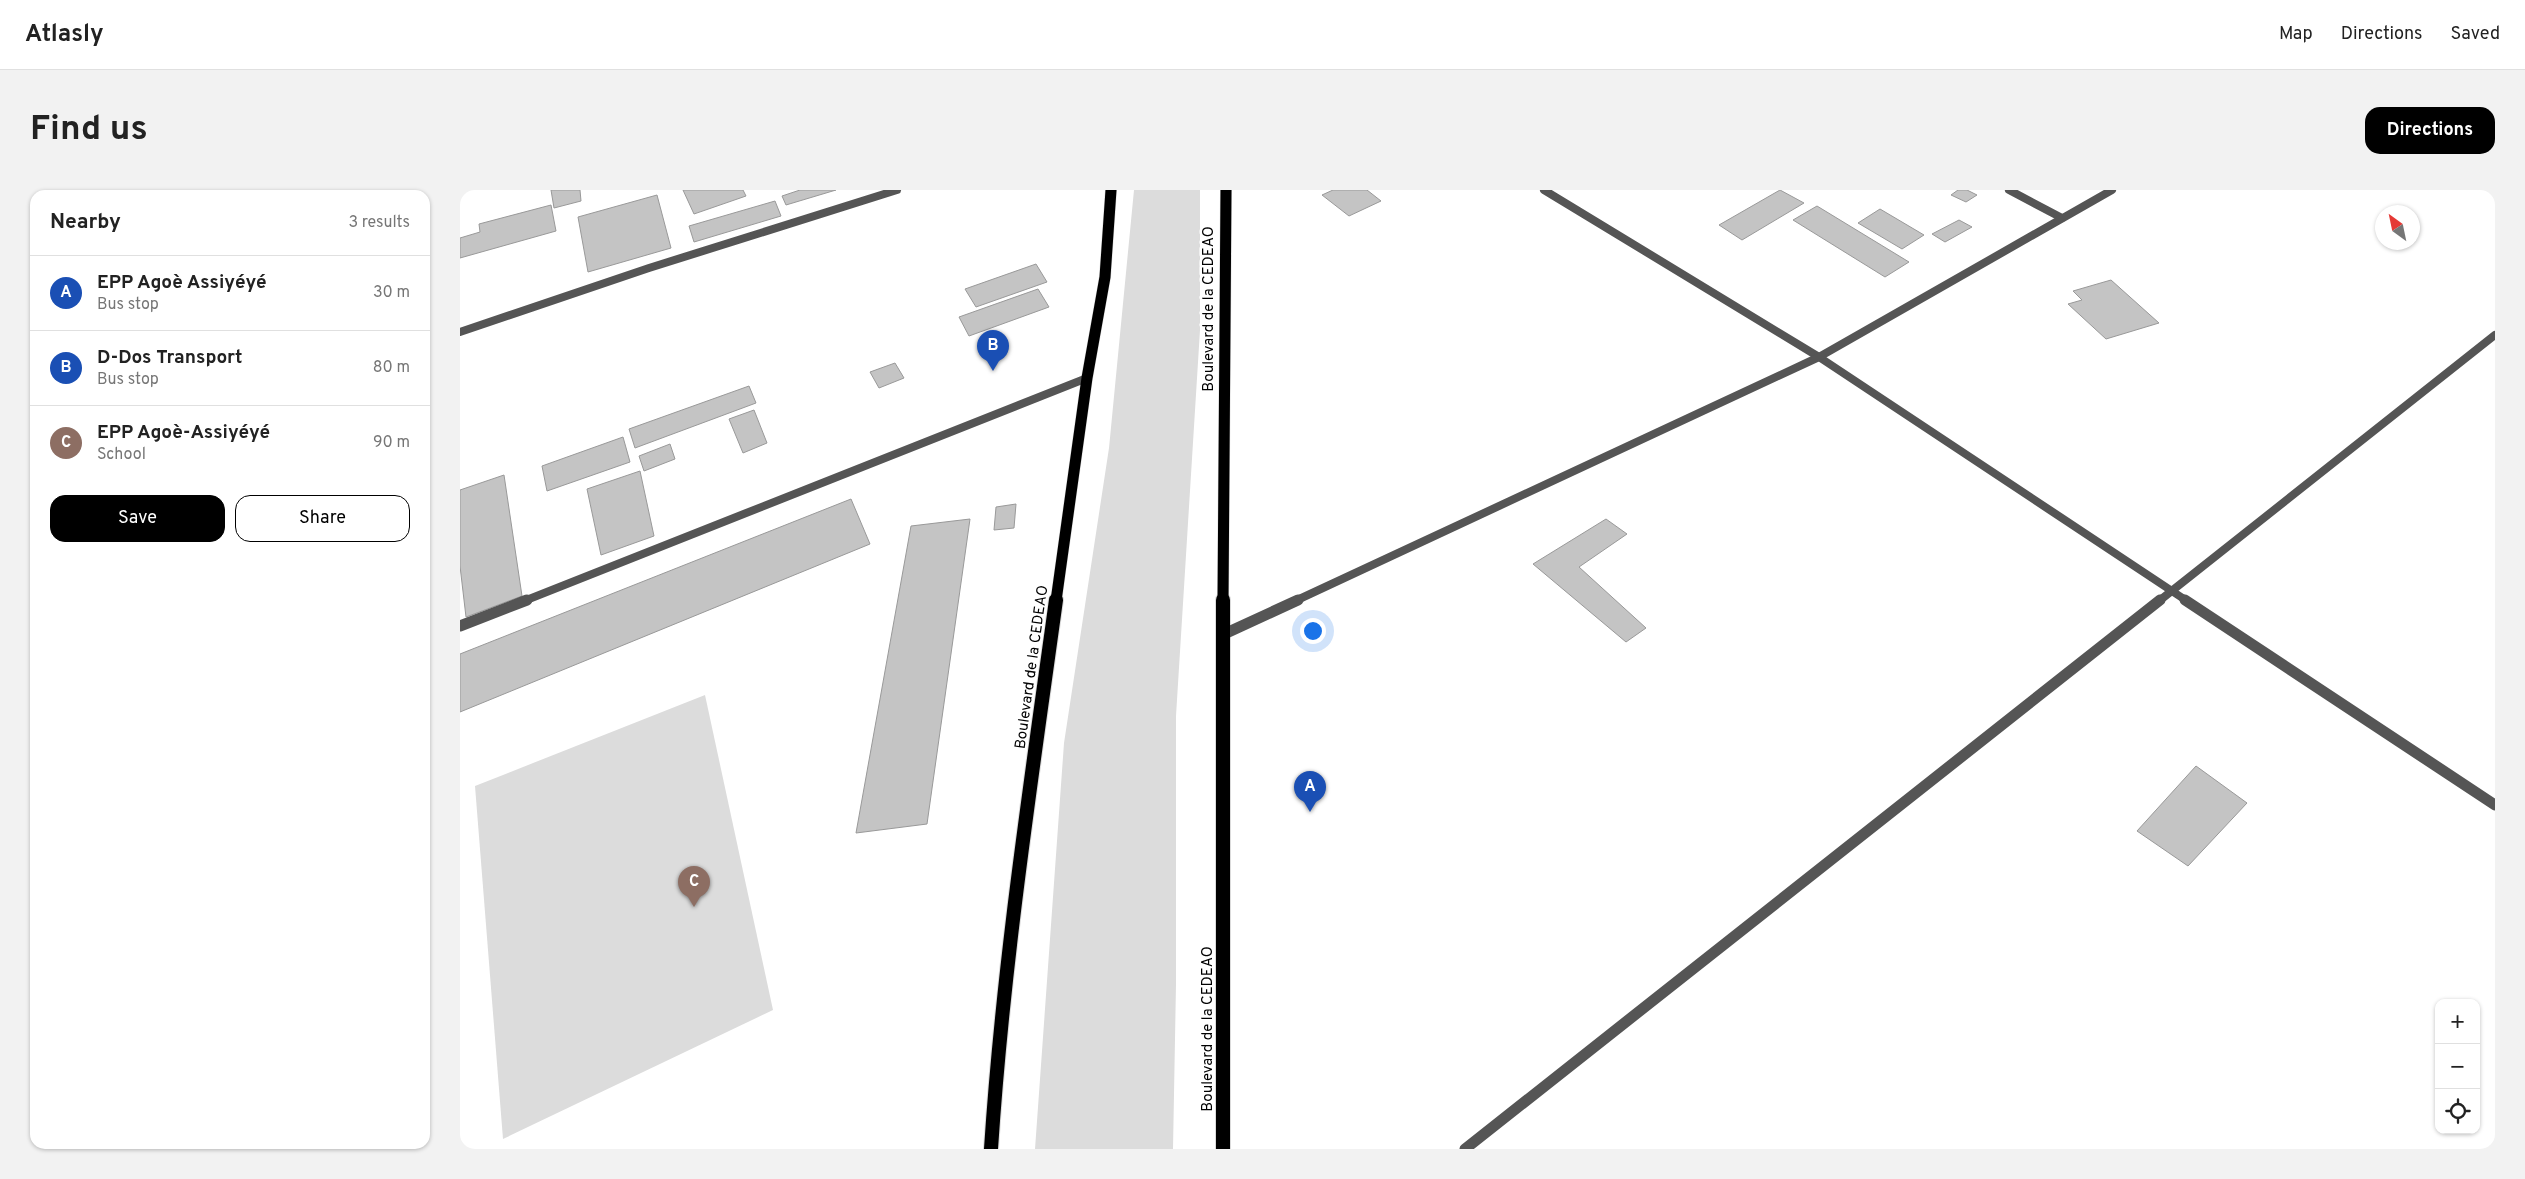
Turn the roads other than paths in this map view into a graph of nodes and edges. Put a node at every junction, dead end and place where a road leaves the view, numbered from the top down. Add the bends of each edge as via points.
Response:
1 (897, 190) edge
2 (1111, 190) edge
3 (1226, 190) edge
4 (1544, 190) edge
5 (2009, 190) edge
6 (2112, 190) edge
7 (2062, 218) junction
8 (460, 332) edge
9 (2495, 335) edge
10 (1819, 357) junction
11 (1087, 378) junction
12 (2173, 592) junction
13 (460, 626) edge
14 (1222, 635) junction
15 (2495, 805) edge
16 (990, 1149) edge
17 (1223, 1149) edge
18 (1465, 1149) edge

1 - 8 street
2 - 11 main road, Boulevard de la CEDEAO via 1105,277
3 - 14 main road, Boulevard de la CEDEAO
4 - 10 street
5 - 7 street
6 - 7 street
7 - 10 street
9 - 12 street
10 - 12 street
10 - 14 street
11 - 13 street
11 - 16 main road, Boulevard de la CEDEAO via 1011,923
12 - 15 street
12 - 18 street
14 - 17 main road, Boulevard de la CEDEAO

